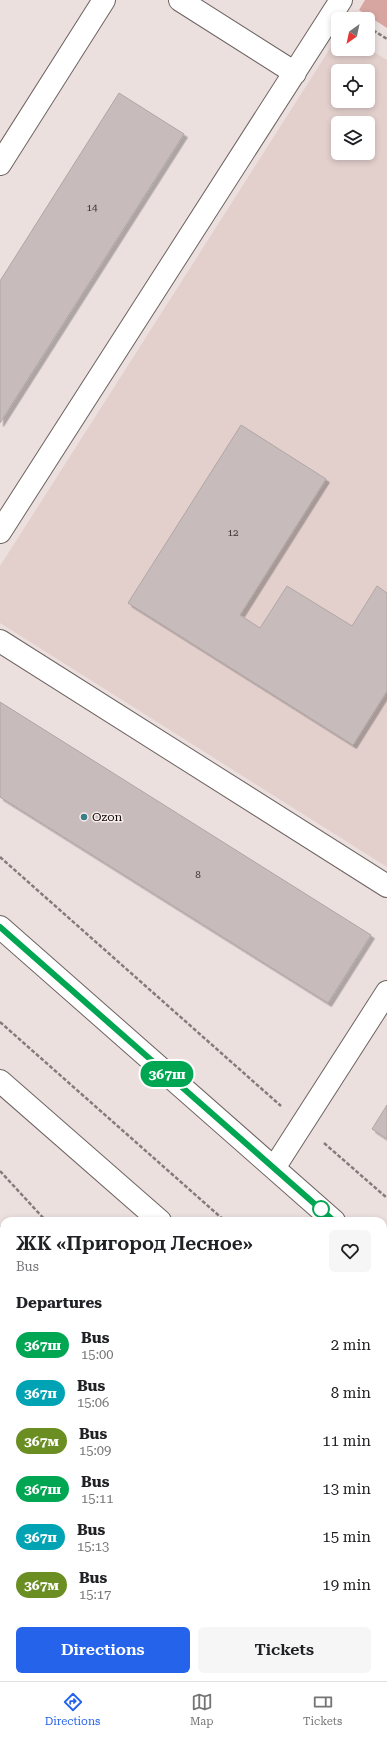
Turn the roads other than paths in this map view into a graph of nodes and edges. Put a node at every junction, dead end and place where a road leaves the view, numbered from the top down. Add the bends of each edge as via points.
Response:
1 (104, 0) edge
2 (180, 0) edge
3 (341, 0) edge
4 (295, 73) junction
5 (0, 164) edge
6 (0, 532) edge
7 (0, 640) edge
8 (387, 886) edge
9 (0, 927) edge
10 (387, 992) edge
11 (0, 1081) edge
12 (274, 1168) junction
13 (155, 1217) edge
14 (329, 1217) edge

1 - 5 street
2 - 4 street
3 - 4 street
4 - 6 street
7 - 8 street
9 - 12 street
10 - 12 street
11 - 13 street
12 - 14 street

